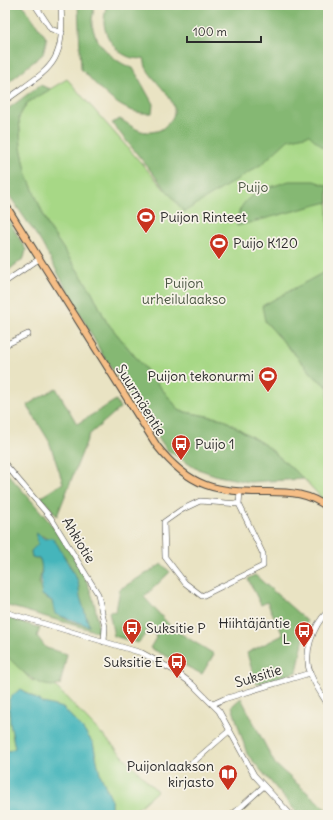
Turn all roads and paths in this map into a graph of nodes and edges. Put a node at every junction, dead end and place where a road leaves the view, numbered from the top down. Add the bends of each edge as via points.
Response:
1 (34, 5) edge
2 (61, 5) edge
3 (62, 33) junction
4 (5, 101) edge
5 (5, 204) edge
6 (39, 259) junction
7 (5, 282) edge
8 (28, 334) dead end
9 (5, 345) edge
10 (5, 464) edge
11 (240, 491) junction
12 (239, 504) junction
13 (328, 508) edge
14 (328, 611) edge
15 (5, 612) edge
16 (104, 642) junction
17 (310, 673) junction
18 (214, 704) junction
19 (328, 705) edge
20 (229, 730) junction
21 (190, 765) dead end
22 (264, 786) junction
23 (232, 815) edge
24 (291, 815) edge

1 - 3 street via 51,29
2 - 3 street
3 - 4 street via 61,47 45,72
5 - 6 main road, Suurmäentie
6 - 7 street
6 - 11 main road, Suurmäentie via 152,440 169,462 197,482 211,487
8 - 9 street
10 - 16 street, Ahkiotie via 51,518 98,594 106,627
11 - 12 street
11 - 13 main road, Suurmäentie via 303,494
12 - 12 street via 200,501 164,522 165,557 185,583 202,596 263,566 263,554
14 - 17 street via 315,626 311,638 308,652
15 - 16 street
16 - 18 street via 142,653 192,684
17 - 18 street, Suksitie
17 - 19 street
18 - 20 street
20 - 21 street
20 - 22 street via 247,765
22 - 23 street
22 - 24 street

